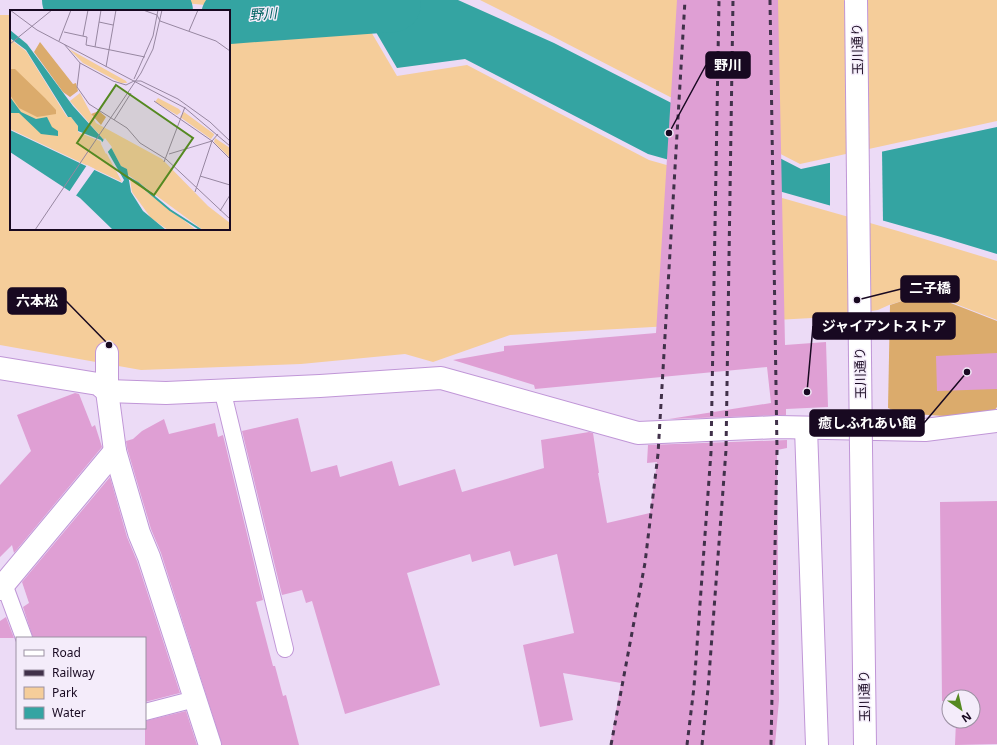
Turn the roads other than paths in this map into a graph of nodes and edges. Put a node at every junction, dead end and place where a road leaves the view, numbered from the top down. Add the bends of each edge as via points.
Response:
1 (856, 0) edge
2 (107, 353) dead end
3 (0, 368) edge
4 (222, 389) junction
5 (107, 391) junction
6 (997, 421) edge
7 (806, 428) junction
8 (115, 451) junction
9 (2, 586) edge
10 (24, 637) edge
11 (285, 649) dead end
12 (195, 699) junction
13 (146, 712) edge
14 (210, 745) edge
15 (817, 745) edge
16 (865, 745) edge

1 - 16 main road, 玉川通り, bridge
2 - 5 main road
3 - 5 main road via 98,384
4 - 5 main road via 166,393
4 - 7 main road via 441,378 638,433
4 - 11 lane
5 - 8 main road
6 - 7 main road via 926,430
7 - 15 main road
8 - 9 main road
8 - 12 main road via 139,533
9 - 10 lane
12 - 13 lane
12 - 14 main road

